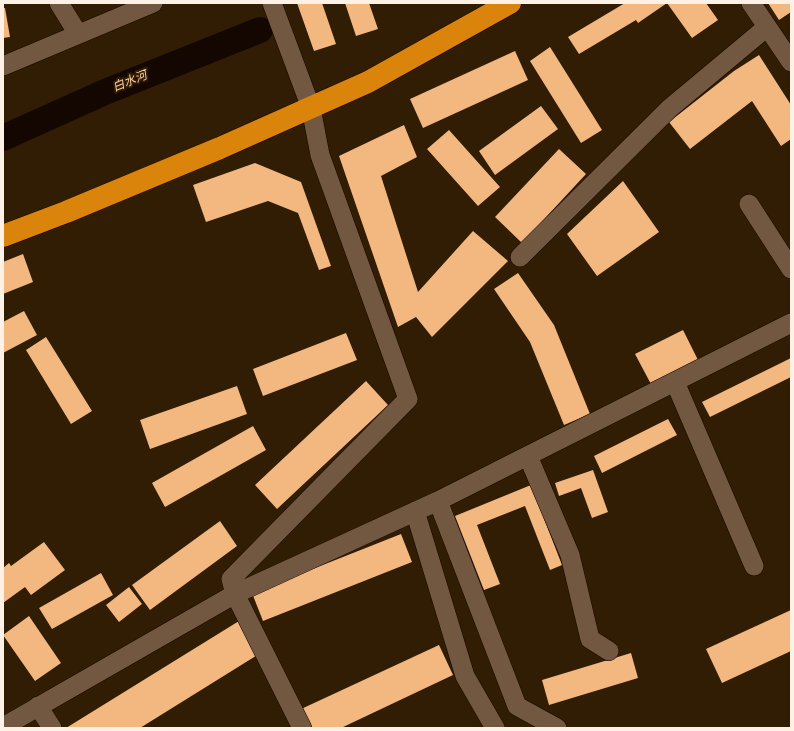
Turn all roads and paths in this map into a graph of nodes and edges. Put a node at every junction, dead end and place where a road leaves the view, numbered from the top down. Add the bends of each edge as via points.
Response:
1 (60, 3) edge
2 (153, 3) edge
3 (272, 3) edge
4 (510, 3) edge
5 (751, 3) edge
6 (767, 26) junction
7 (78, 34) junction
8 (791, 62) edge
9 (3, 66) edge
10 (311, 108) junction
11 (748, 204) dead end
12 (3, 236) edge
13 (520, 257) dead end
14 (791, 269) edge
15 (791, 324) edge
16 (675, 382) junction
17 (528, 456) junction
18 (438, 501) junction
19 (415, 511) junction
20 (754, 566) dead end
21 (235, 594) junction
22 (609, 651) dead end
23 (38, 706) junction
24 (3, 727) edge
25 (52, 728) edge
26 (302, 728) edge
27 (496, 728) edge
28 (557, 728) edge

1 - 7 street
2 - 7 street
3 - 10 street
4 - 10 highway via 368,82
5 - 6 street
6 - 8 street
6 - 13 street via 670,108
7 - 9 street
10 - 12 highway
10 - 21 street via 320,155 408,399 231,579
11 - 14 street
15 - 16 street
16 - 17 street
16 - 20 street
17 - 18 street
17 - 22 street via 570,555 590,639
18 - 19 street
18 - 28 street via 517,706
19 - 21 street
19 - 27 street via 465,676
21 - 23 street
21 - 26 street
23 - 24 street
23 - 25 street

